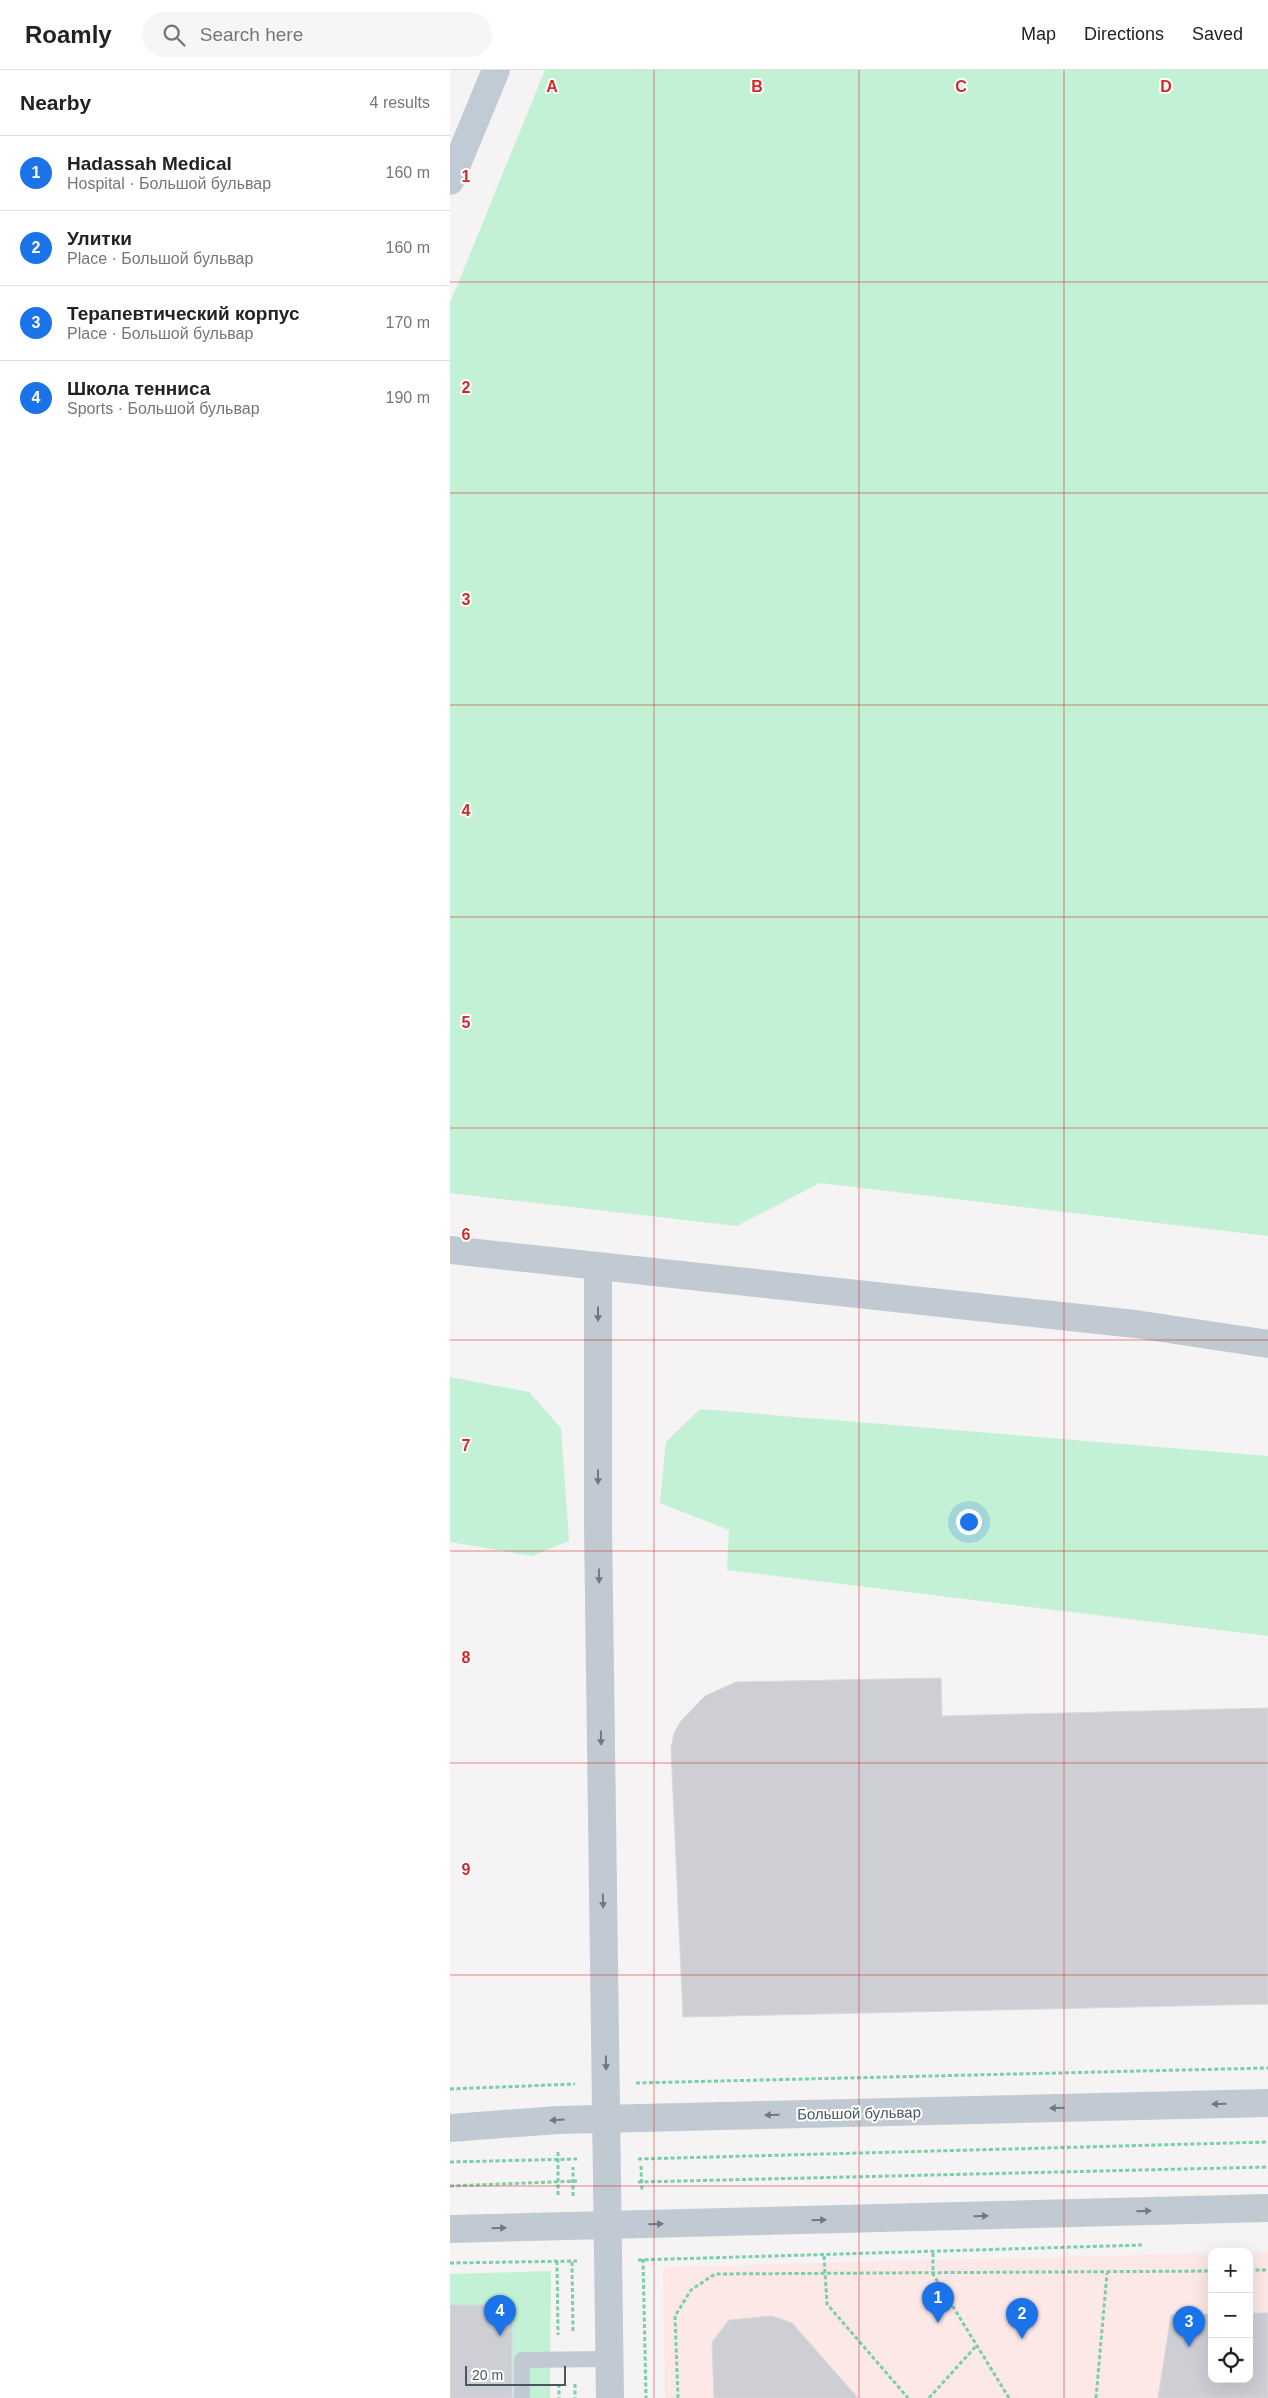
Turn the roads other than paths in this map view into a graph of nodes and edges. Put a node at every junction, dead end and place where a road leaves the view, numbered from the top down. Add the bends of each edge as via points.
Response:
1 (496, 70) edge
2 (450, 181) edge
3 (450, 1250) edge
4 (598, 1266) junction
5 (1268, 1344) edge
6 (1268, 2103) edge
7 (605, 2119) junction
8 (450, 2128) edge
9 (1268, 2208) edge
10 (608, 2226) junction
11 (450, 2229) edge
12 (609, 2359) junction
13 (522, 2398) edge
14 (610, 2398) edge

1 - 2 street
3 - 4 street
4 - 5 street via 1135,1324
4 -> 7 street
6 -> 7 street, Большой бульвар
7 -> 8 street, Большой бульвар
7 - 10 street
10 -> 9 street
11 -> 10 street
10 - 12 street
12 - 13 lane via 522,2360
12 - 14 street

